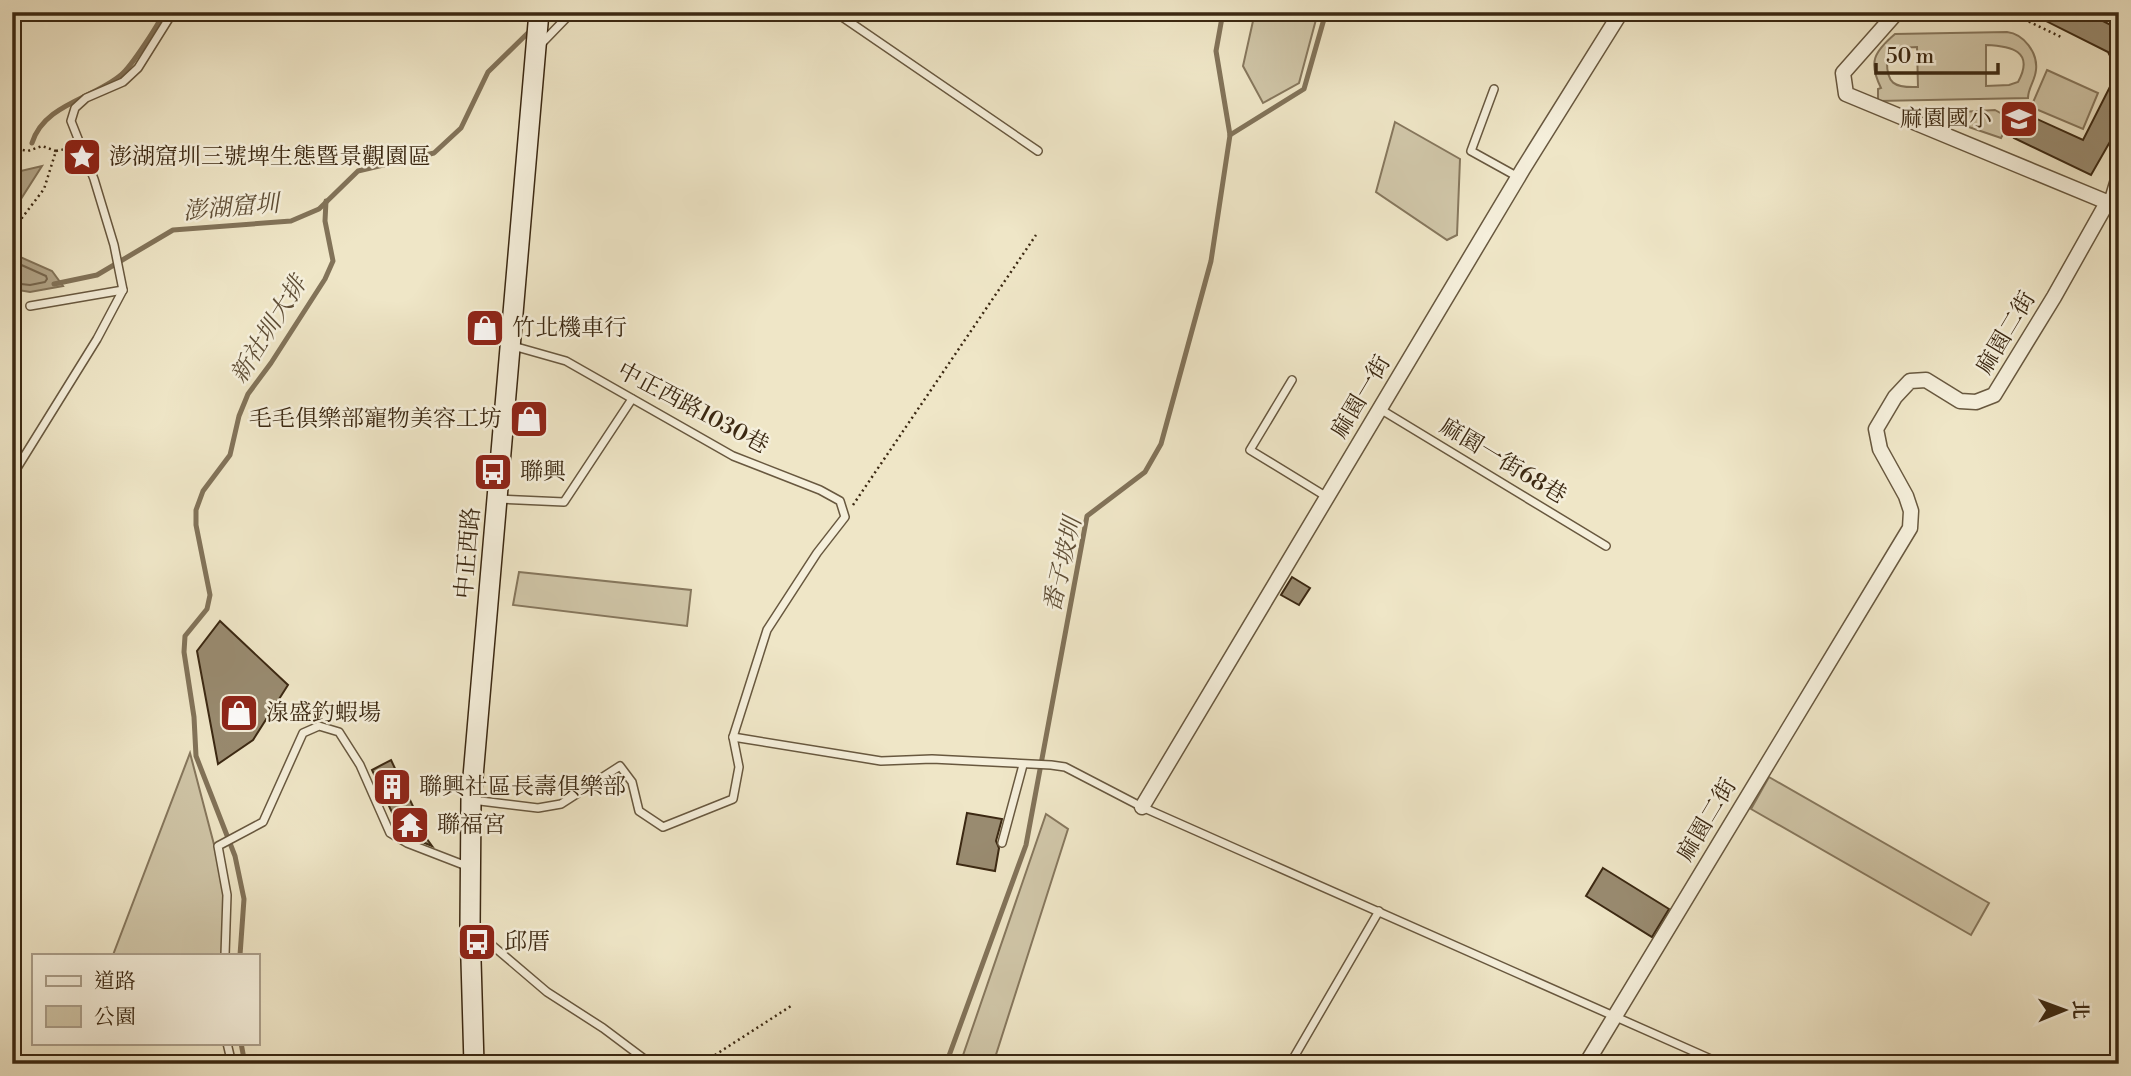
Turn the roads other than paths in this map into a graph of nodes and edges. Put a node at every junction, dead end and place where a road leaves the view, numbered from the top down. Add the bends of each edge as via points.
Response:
1 (173, 12) edge
2 (539, 12) edge
3 (572, 12) edge
4 (835, 12) edge
5 (1622, 12) edge
6 (1897, 12) edge
7 (536, 48) junction
8 (1494, 89) dead end
9 (1038, 150) dead end
10 (2119, 164) edge
11 (1519, 177) junction
12 (2114, 204) edge
13 (123, 290) junction
14 (30, 306) dead end
15 (511, 345) junction
16 (1292, 380) dead end
17 (632, 399) junction
18 (1380, 409) junction
19 (13, 472) edge
20 (1327, 497) junction
21 (497, 499) junction
22 (1605, 546) dead end
23 (733, 737) junction
24 (1023, 765) junction
25 (471, 800) junction
26 (1142, 807) junction
27 (1002, 844) dead end
28 (471, 867) junction
29 (1379, 911) junction
30 (470, 926) junction
31 (225, 954) edge
32 (1614, 1016) junction
33 (227, 1044) edge
34 (802, 1059) dead end
35 (232, 1064) edge
36 (474, 1064) edge
37 (651, 1064) edge
38 (793, 1064) edge
39 (1290, 1064) edge
40 (1586, 1064) edge
41 (1722, 1064) edge

1 - 13 lane via 138,68 123,82 86,98 75,107 71,121 94,179
2 - 7 main road, 中正西路
3 - 7 lane
4 - 9 lane
5 - 11 street, 麻園一街
6 - 12 street via 1843,73 1846,94
7 - 15 main road, 中正西路
8 - 11 lane via 1471,151
10 - 12 lane
11 - 18 street, 麻園一街
12 - 32 street, 麻園二街 via 1994,395 1976,402 1960,401 1926,380 1910,381 1895,397 1876,429 1880,449 1906,496 1910,528
13 - 14 lane
13 - 19 lane
15 - 17 lane, 中正西路1030巷 via 566,362
15 - 21 main road, 中正西路
16 - 20 lane via 1250,450
17 - 21 lane via 564,502
17 - 23 lane, 中正西路1030巷 via 733,456 840,500 845,517 767,630
18 - 20 street, 麻園一街
18 - 22 lane, 麻園一街68巷
20 - 26 street, 麻園一街
21 - 25 main road, 中正西路
23 - 24 lane via 881,761
23 - 25 lane via 739,767 733,799 663,827 639,811 632,782 620,766 561,804 538,808
24 - 26 lane via 1065,767
24 - 27 lane
25 - 28 main road, 中正西路
26 - 29 lane
28 - 30 main road, 中正西路
28 - 31 lane via 390,833 360,765 339,732 319,726 303,733 263,822 218,846 227,895
29 - 32 lane
29 - 39 lane
30 - 36 main road, 中正西路
30 - 37 lane via 547,992
32 - 40 street
32 - 41 lane
33 - 35 lane
34 - 38 lane

